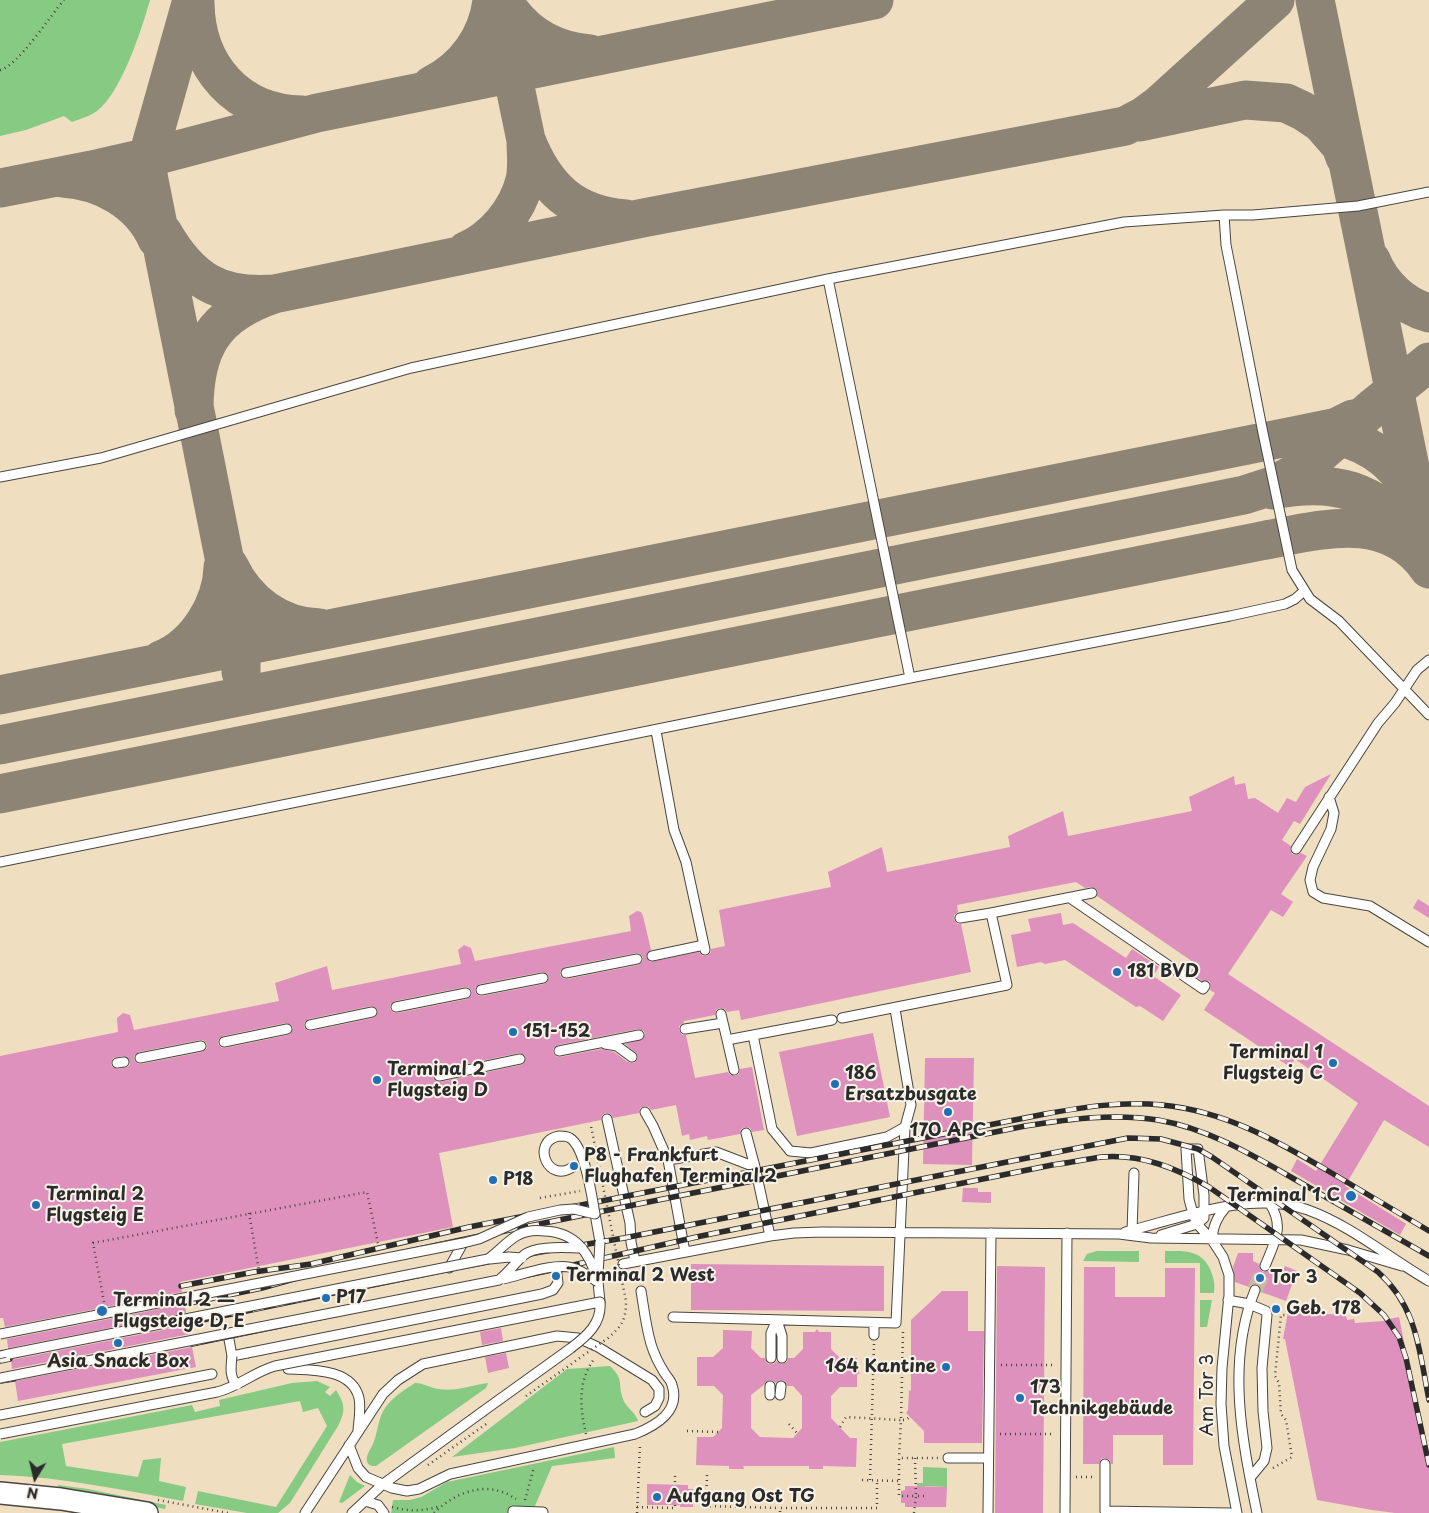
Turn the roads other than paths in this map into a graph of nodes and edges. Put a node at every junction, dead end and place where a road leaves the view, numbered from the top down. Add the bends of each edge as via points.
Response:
1 (1429, 192) edge
2 (1224, 215) junction
3 (828, 280) junction
4 (0, 478) edge
5 (1304, 591) junction
6 (1429, 660) edge
7 (910, 678) junction
8 (1403, 690) junction
9 (1429, 715) edge
10 (656, 731) junction
11 (1329, 797) junction
12 (1296, 849) dead end
13 (0, 862) edge
14 (1092, 893) dead end
15 (1070, 898) junction
16 (991, 913) junction
17 (960, 918) dead end
18 (1429, 942) edge
19 (652, 956) dead end
20 (636, 959) dead end
21 (566, 973) dead end
22 (543, 978) dead end
23 (1205, 986) dead end
24 (481, 990) dead end
25 (466, 993) dead end
26 (396, 1007) dead end
27 (895, 1009) junction
28 (372, 1012) dead end
29 (842, 1018) dead end
30 (832, 1020) dead end
31 (310, 1024) dead end
32 (685, 1028) dead end
33 (287, 1029) dead end
34 (640, 1035) dead end
35 (753, 1035) junction
36 (728, 1040) junction
37 (224, 1042) dead end
38 (600, 1043) junction
39 (201, 1046) dead end
40 (558, 1051) dead end
41 (632, 1057) dead end
42 (140, 1058) dead end
43 (520, 1059) dead end
44 (734, 1070) dead end
45 (439, 1076) dead end
46 (645, 1112) dead end
47 (607, 1119) dead end
48 (905, 1127) junction
49 (746, 1133) dead end
50 (668, 1160) junction
51 (574, 1166) dead end
52 (755, 1167) junction
53 (1134, 1172) dead end
54 (1270, 1204) junction
55 (1226, 1207) junction
56 (1204, 1212) junction
57 (596, 1214) junction
58 (1193, 1214) junction
59 (1197, 1224) junction
60 (1132, 1230) junction
61 (900, 1232) junction
62 (991, 1233) junction
63 (1067, 1233) junction
64 (1119, 1234) junction
65 (770, 1236) junction
66 (1151, 1238) junction
67 (1212, 1240) junction
68 (1276, 1240) junction
69 (463, 1242) junction
70 (582, 1248) junction
71 (685, 1252) junction
72 (522, 1258) junction
73 (488, 1259) junction
74 (635, 1262) junction
75 (624, 1264) dead end
76 (1265, 1266) tunnel mouth
77 (1402, 1266) junction
78 (556, 1267) junction
79 (449, 1268) junction
80 (499, 1280) junction
81 (1429, 1281) edge
82 (598, 1282) junction
83 (1255, 1290) tunnel mouth
84 (641, 1291) dead end
85 (1228, 1300) junction
86 (600, 1302) junction
87 (1249, 1304) junction
88 (673, 1317) dead end
89 (777, 1320) junction
90 (874, 1323) junction
91 (0, 1334) edge
92 (228, 1334) junction
93 (874, 1335) road end
94 (0, 1356) edge
95 (232, 1356) junction
96 (771, 1358) dead end
97 (782, 1358) dead end
98 (288, 1369) dead end
99 (212, 1374) dead end
100 (0, 1378) edge
101 (237, 1385) junction
102 (645, 1412) dead end
103 (4, 1414) edge
104 (358, 1431) junction
105 (0, 1434) edge
106 (349, 1445) junction
107 (948, 1458) road end
108 (988, 1458) junction
109 (1105, 1464) dead end
110 (1250, 1478) junction
111 (382, 1485) junction
112 (0, 1493) edge
113 (365, 1501) junction
114 (386, 1508) edge
115 (543, 1512) dead end
116 (147, 1513) edge
117 (305, 1513) edge
118 (352, 1513) edge
119 (513, 1513) edge
120 (988, 1513) edge
121 (1064, 1513) edge
122 (1230, 1513) edge
123 (1237, 1513) edge
124 (1257, 1513) edge

1 - 2 lane via 1358,206
2 - 3 lane via 1124,222
2 - 5 lane via 1226,245 1292,570
3 - 4 lane via 411,368 100,458
3 - 7 lane
5 - 7 lane via 1286,604
5 - 8 lane via 1339,621
6 - 8 lane via 1417,670
7 - 10 lane
8 - 9 lane
8 - 11 lane
10 - 13 lane
10 - 19 lane via 674,830 686,862 704,948
11 - 12 lane
11 - 18 lane via 1334,813 1331,829 1313,867 1310,880 1313,892 1323,898 1370,906
14 - 15 lane
15 - 16 lane
15 - 23 lane via 1203,988
16 - 17 lane
16 - 27 lane via 1007,985
20 - 21 lane
22 - 24 lane
25 - 26 lane
27 - 29 lane
27 - 48 lane via 911,1105
28 - 31 lane
30 - 35 lane
32 - 36 lane via 722,1018
33 - 37 lane
34 - 38 lane
35 - 36 lane
35 - 48 lane via 772,1129 790,1151 811,1153 887,1137
36 - 44 lane
38 - 40 lane
38 - 41 lane via 617,1046
39 - 42 lane
43 - 45 lane
46 - 50 lane
47 - 74 lane via 630,1223
48 - 61 lane
49 - 52 lane
50 - 52 lane via 716,1152
50 - 71 lane
51 - 57 lane, bridge via 562,1171 549,1166 544,1153 550,1140 562,1136 570,1138 581,1150
52 - 65 lane
53 - 60 lane
54 - 55 lane via 1243,1203
54 - 68 lane via 1278,1223
54 - 77 lane via 1308,1210 1359,1236
55 - 56 lane
55 - 67 lane via 1218,1215
56 - 58 lane
56 - 58 lane via 1198,1149 1186,1149
56 - 59 lane via 1204,1218
57 - 69 lane, bridge via 574,1209 560,1210 528,1217 479,1239
57 - 82 lane, bridge via 600,1242
58 - 59 lane
58 - 60 lane
59 - 66 lane
59 - 67 lane
60 - 64 lane
61 - 62 lane
61 - 65 lane
61 - 90 lane via 896,1323
62 - 63 lane
62 - 108 lane
63 - 64 lane
63 - 121 lane
64 - 66 lane
65 - 71 lane
66 - 67 lane
67 - 68 lane
67 - 85 lane, Am Tor 3 via 1229,1275
68 - 76 lane
68 - 77 lane via 1326,1245
69 - 79 lane, bridge
69 - 91 lane, bridge
70 - 72 lane, bridge via 537,1250
70 - 73 lane, bridge via 560,1232 534,1231 516,1236
70 - 82 lane, bridge via 593,1265
71 - 74 lane
72 - 73 lane, bridge
72 - 80 lane, bridge
73 - 79 lane, bridge
74 - 75 lane
77 - 81 lane
78 - 80 lane, bridge
78 - 82 lane, bridge via 574,1268
78 - 95 lane, bridge via 558,1284 542,1294
79 - 94 lane, bridge
80 - 92 lane, bridge
82 - 86 lane
83 - 87 lane
84 - 111 lane via 651,1344 674,1394 672,1405 660,1422 641,1432 450,1474 412,1491
85 - 87 lane
85 - 123 lane, Am Tor 3 via 1221,1404 1224,1446
86 - 101 lane, bridge via 275,1366
86 - 111 lane, bridge via 598,1320 582,1340
87 - 110 lane, Am Tor 3 via 1239,1365 1240,1418
87 - 110 lane via 1266,1311 1267,1315 1262,1368 1267,1448 1264,1461
88 - 89 lane
89 - 90 lane
89 - 96 lane via 771,1334
89 - 97 lane via 782,1336
90 - 93 lane
92 - 95 lane
92 - 100 lane, bridge
95 - 101 lane, bridge via 232,1378
98 - 104 lane via 325,1371 351,1384 359,1399
99 - 103 lane
101 - 105 lane, bridge via 217,1392
102 - 104 lane via 658,1403 660,1394 655,1384 602,1349 578,1338 557,1336 423,1364 388,1388
104 - 106 lane
106 - 111 lane via 362,1473
106 - 117 lane
107 - 108 lane
108 - 120 lane
109 - 122 lane via 1105,1511
110 - 124 lane, Am Tor 3
111 - 113 lane
112 - 116 street
113 - 114 lane
113 - 118 lane
115 - 119 lane via 524,1509

